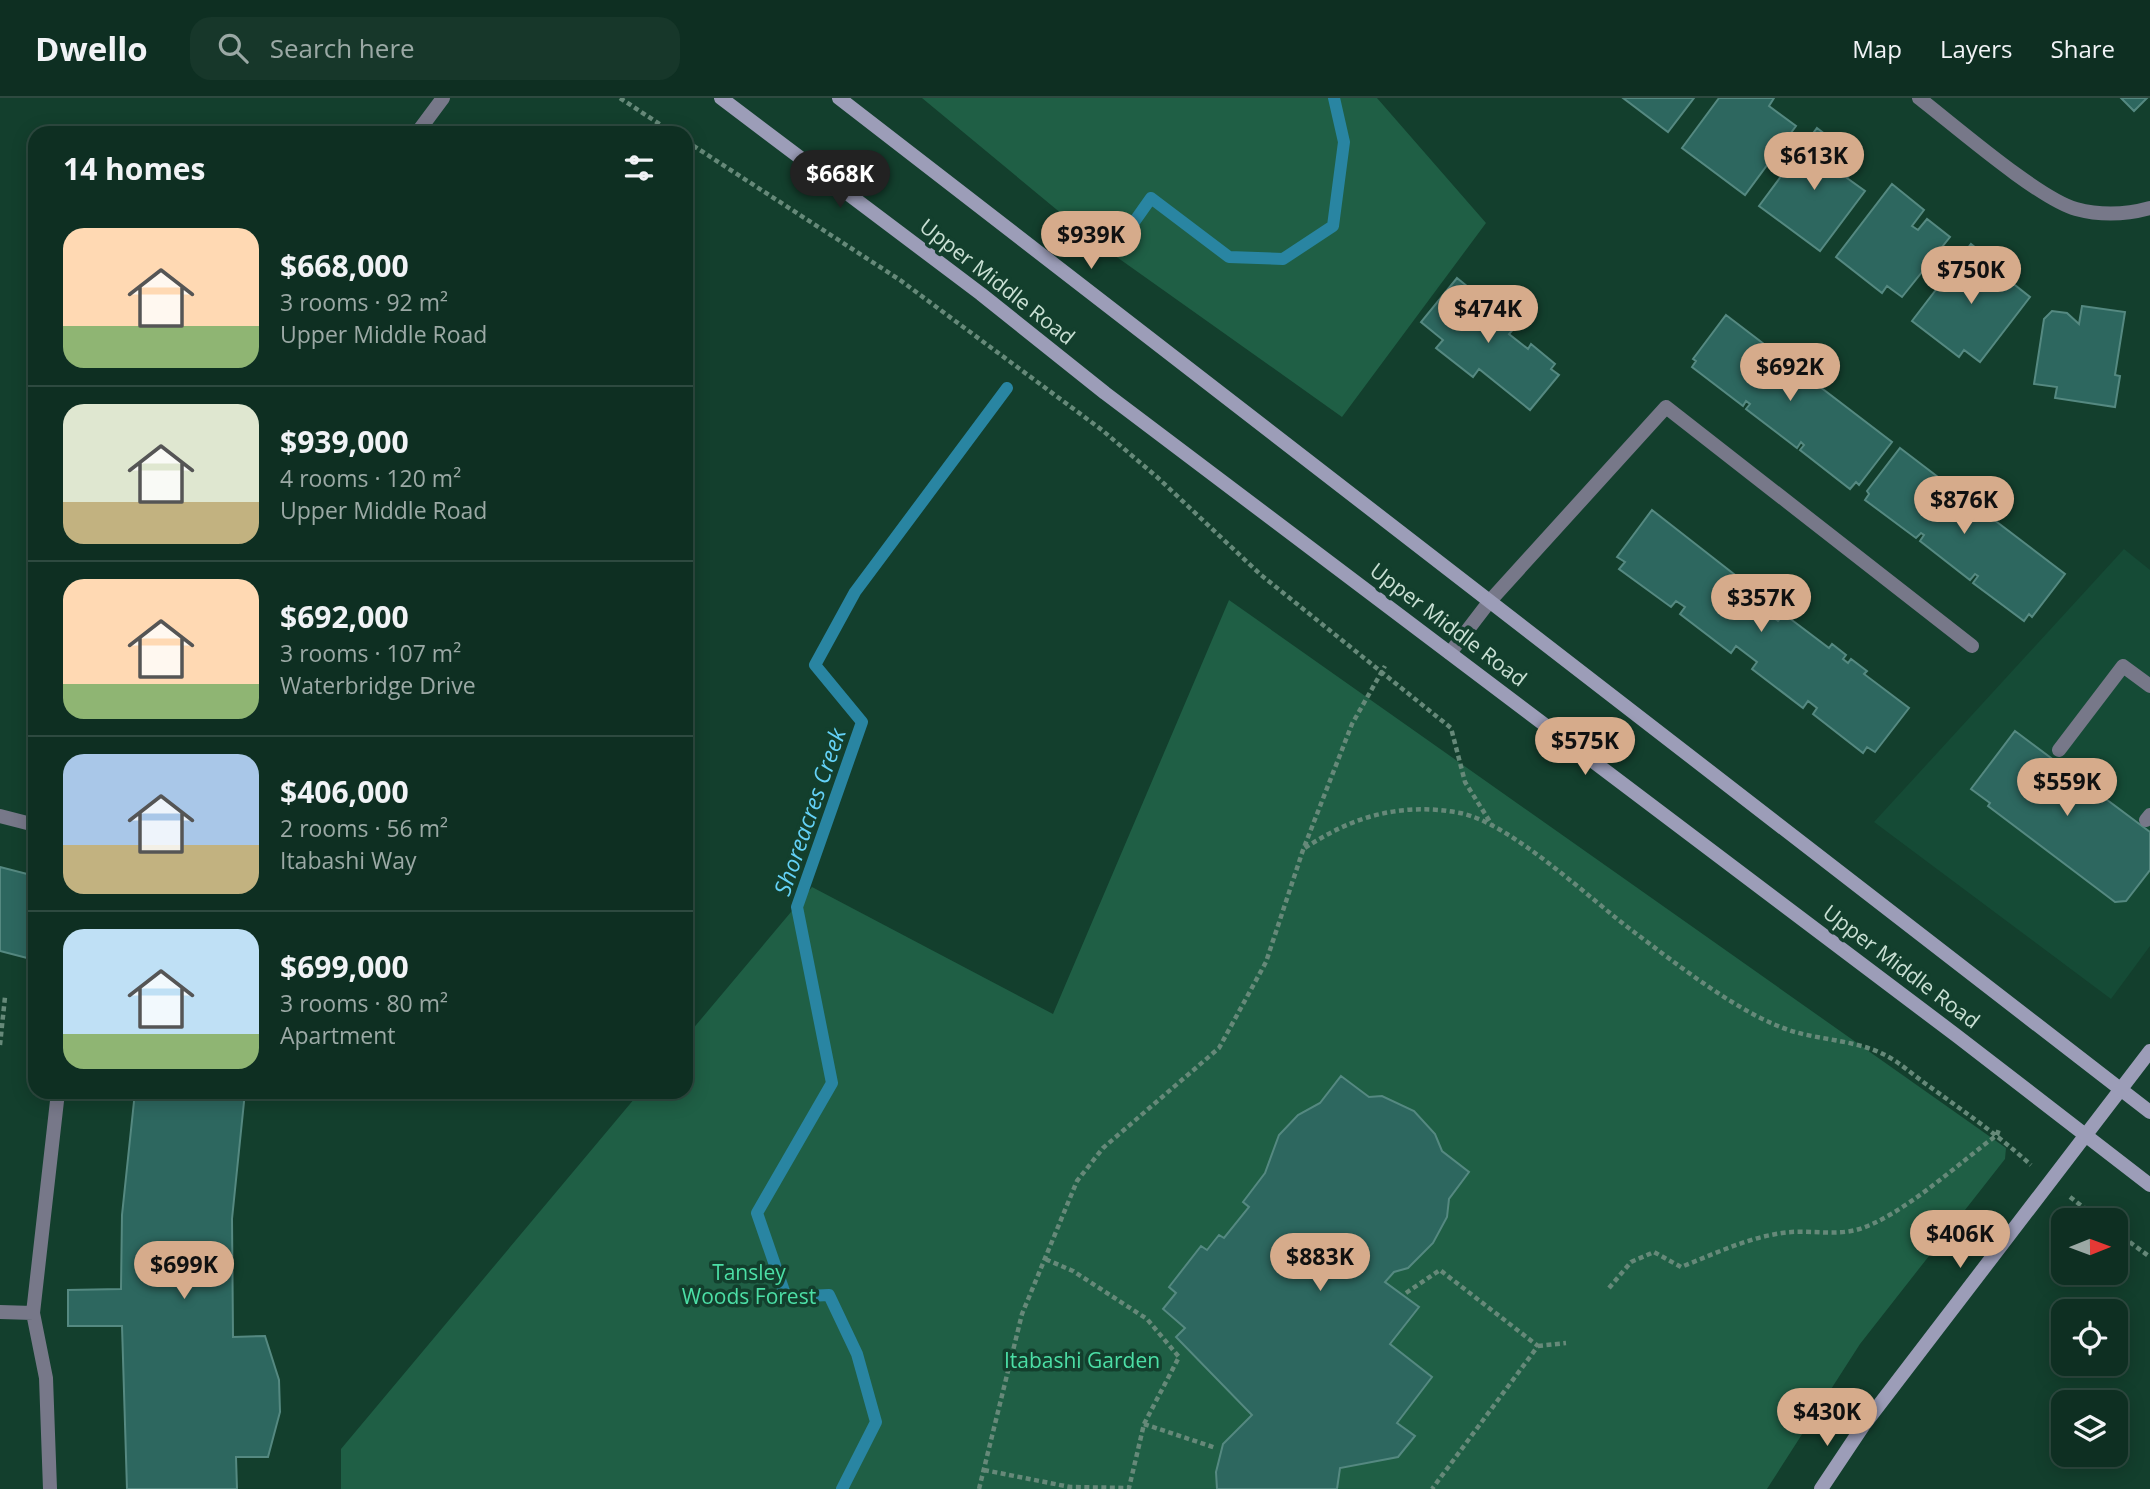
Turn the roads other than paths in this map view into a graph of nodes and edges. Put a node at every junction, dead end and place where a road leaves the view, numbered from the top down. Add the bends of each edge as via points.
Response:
1 (443, 98) edge
2 (721, 98) edge
3 (839, 98) edge
4 (1919, 98) edge
5 (422, 126) edge
6 (2150, 208) edge
7 (1489, 602) junction
8 (1972, 646) dead end
9 (1450, 653) junction
10 (2150, 686) edge
11 (2059, 750) dead end
12 (0, 816) edge
13 (28, 823) edge
14 (2150, 1051) edge
15 (2119, 1089) junction
16 (57, 1099) edge
17 (2150, 1112) edge
18 (2084, 1135) junction
19 (2150, 1185) edge
20 (0, 1312) edge
21 (33, 1313) junction
22 (50, 1489) edge
23 (1821, 1489) edge

1 - 5 street
2 - 9 main road, Upper Middle Road
3 - 7 main road, Upper Middle Road
4 - 6 street via 2036,187 2074,209 2117,216
7 - 8 street via 1666,407
7 - 9 street
7 - 15 main road, Upper Middle Road
9 - 18 main road, Upper Middle Road
10 - 11 street via 2123,666
12 - 13 street
14 - 15 main road
15 - 17 main road, Upper Middle Road
15 - 18 main road
16 - 21 street
18 - 19 main road, Upper Middle Road
18 - 23 main road via 1863,1426
20 - 21 street
21 - 22 street via 46,1378

